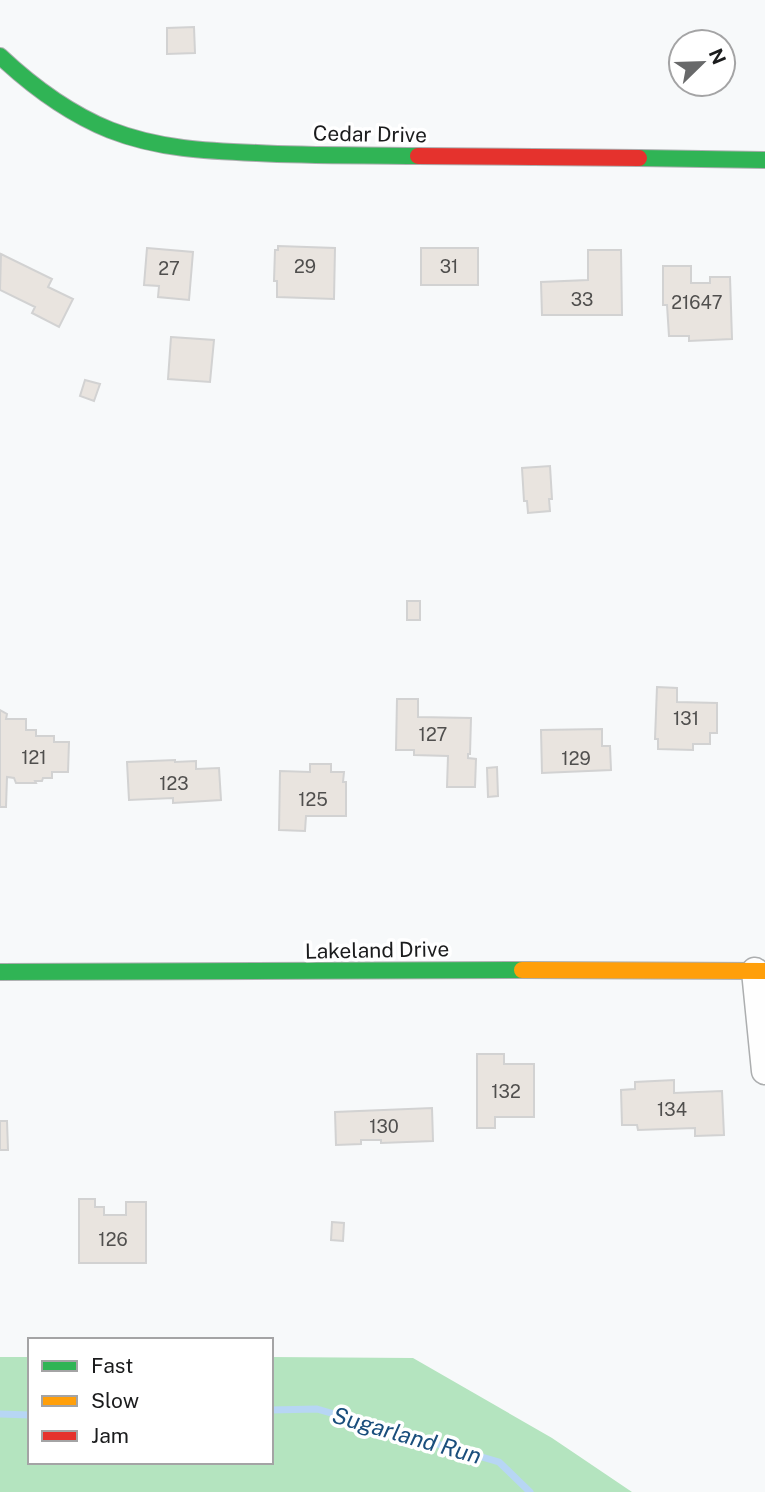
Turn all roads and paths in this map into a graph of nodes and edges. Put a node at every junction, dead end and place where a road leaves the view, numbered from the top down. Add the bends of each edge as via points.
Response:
1 (0, 56) edge
2 (765, 160) edge
3 (760, 971) edge
4 (0, 972) edge
5 (765, 1071) edge

1 - 2 street, Cedar Drive via 34,87 76,115 131,137 190,150
3 - 4 street, Lakeland Drive
3 - 5 street

